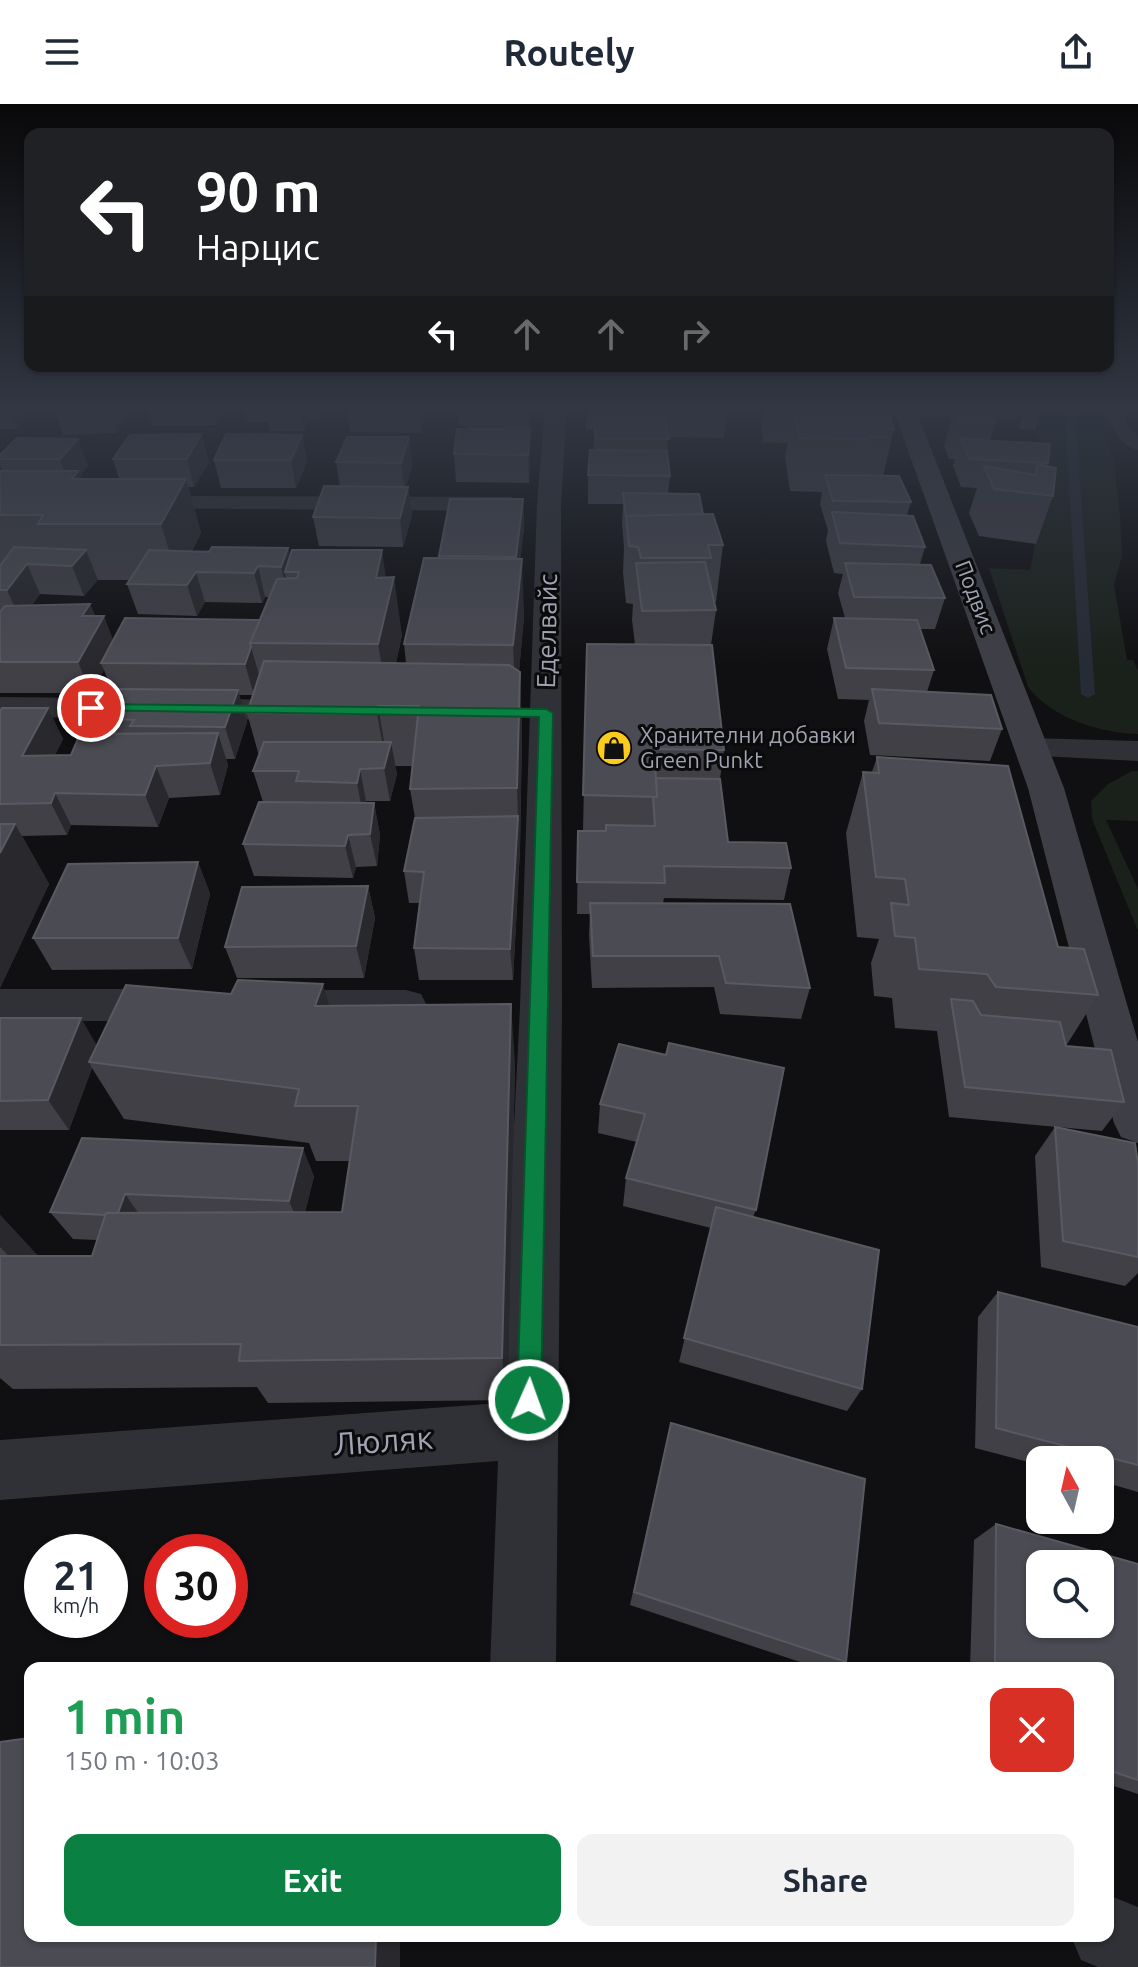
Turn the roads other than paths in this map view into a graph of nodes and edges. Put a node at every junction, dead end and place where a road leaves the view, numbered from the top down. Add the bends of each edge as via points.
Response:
1 (550, 495) edge
2 (930, 495) edge
3 (110, 503) edge
4 (549, 504) junction
5 (0, 707) edge
6 (343, 711) edge
7 (1032, 748) junction
8 (1138, 751) edge
9 (1046, 788) junction
10 (0, 1005) edge
11 (446, 1007) edge
12 (1138, 1033) edge
13 (1138, 1123) edge
14 (528, 1430) junction
15 (0, 1470) edge
16 (523, 1662) edge
17 (1114, 1935) edge
18 (1138, 1945) edge

1 - 4 street, Еделвайс
2 - 7 street, Подвис
3 - 4 street
4 - 14 street, Еделвайс via 531,713 525,1007
5 - 6 street
7 - 8 street
7 - 9 street, Подвис
9 - 12 street, Подвис
9 - 13 street, Подвис
10 - 11 street
14 - 15 street, Люляк
14 - 16 street
17 - 18 street

